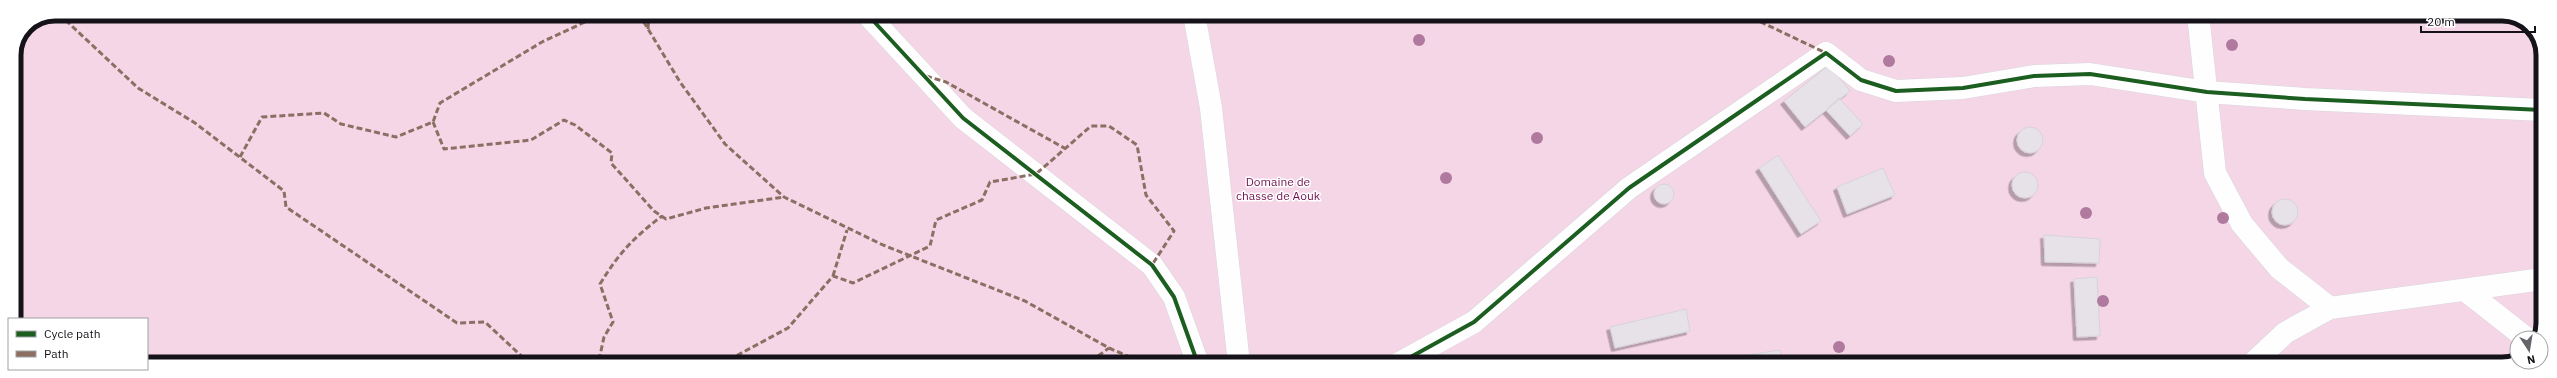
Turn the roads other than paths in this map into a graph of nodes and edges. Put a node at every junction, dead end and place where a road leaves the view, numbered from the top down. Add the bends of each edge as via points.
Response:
1 (873, 21) edge
2 (1195, 21) edge
3 (2199, 21) edge
4 (2207, 92) junction
5 (2536, 110) edge
6 (2536, 280) edge
7 (2465, 290) junction
8 (2330, 308) junction
9 (2516, 330) edge
10 (1195, 357) edge
11 (1238, 357) edge
12 (1411, 357) edge
13 (2259, 357) edge

1 - 10 street via 963,118 1152,265 1174,297
2 - 11 street via 1211,108
3 - 4 street
4 - 5 street
4 - 8 street via 2215,173 2242,224 2279,268
4 - 12 street via 2090,74 2034,76 1963,88 1896,91 1862,80 1826,53 1629,188 1474,322
6 - 7 street
7 - 8 street
7 - 9 street
8 - 13 street via 2285,333

